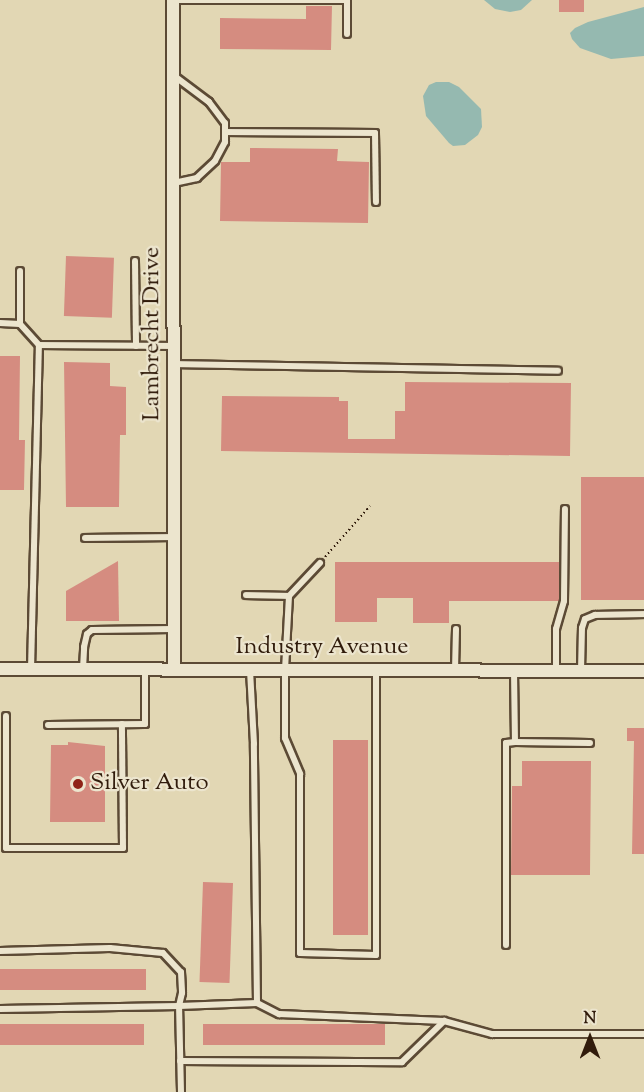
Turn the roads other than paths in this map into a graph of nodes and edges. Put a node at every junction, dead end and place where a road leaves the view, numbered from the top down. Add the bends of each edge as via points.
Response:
1 (173, 0) edge
2 (347, 34) dead end
3 (173, 75) junction
4 (225, 132) junction
5 (173, 183) junction
6 (375, 202) dead end
7 (135, 261) dead end
8 (21, 271) dead end
9 (0, 323) edge
10 (20, 324) junction
11 (39, 345) junction
12 (136, 346) junction
13 (174, 346) junction
14 (174, 364) junction
15 (558, 371) dead end
16 (565, 509) dead end
17 (174, 537) junction
18 (85, 538) dead end
19 (320, 563) road end
20 (246, 595) dead end
21 (289, 596) junction
22 (644, 614) edge
23 (174, 629) junction
24 (456, 629) dead end
25 (0, 669) edge
26 (31, 669) junction
27 (83, 669) junction
28 (145, 669) junction
29 (174, 669) junction
30 (249, 669) junction
31 (285, 669) junction
32 (376, 670) junction
33 (455, 670) junction
34 (514, 670) junction
35 (556, 670) junction
36 (581, 671) junction
37 (644, 671) edge
38 (6, 716) dead end
39 (122, 724) junction
40 (48, 725) dead end
41 (515, 742) junction
42 (590, 743) dead end
43 (506, 945) dead end
44 (0, 951) edge
45 (257, 1004) junction
46 (179, 1006) junction
47 (0, 1009) edge
48 (444, 1021) junction
49 (644, 1034) edge
50 (180, 1061) junction
51 (181, 1092) edge

1 - 2 lane via 347,0
1 - 3 street, Lambrecht Drive
3 - 4 lane via 209,102 225,123
3 - 5 street, Lambrecht Drive
4 - 5 lane via 225,142 215,162 196,178
4 - 6 lane via 375,133
5 - 13 street, Lambrecht Drive
7 - 12 lane
8 - 10 lane
9 - 10 lane
10 - 11 lane
11 - 12 lane
11 - 26 lane
12 - 13 lane
13 - 14 street, Lambrecht Drive
14 - 15 lane
14 - 17 street, Lambrecht Drive
16 - 35 lane via 564,601 556,628
17 - 18 lane
17 - 23 street, Lambrecht Drive
19 - 21 lane
20 - 21 lane
21 - 31 lane
22 - 36 lane via 595,615 585,620
23 - 27 lane via 92,630 84,647
23 - 29 street, Lambrecht Drive
24 - 33 lane
25 - 26 street, Industry Avenue
26 - 27 street, Industry Avenue
27 - 28 street, Industry Avenue
28 - 29 street, Industry Avenue
28 - 39 lane via 145,724
29 - 30 street, Industry Avenue
30 - 31 street, Industry Avenue
30 - 45 lane via 254,744
31 - 32 street, Industry Avenue
31 - 32 lane via 285,738 300,774 300,954 376,955
32 - 33 street, Industry Avenue
33 - 34 street, Industry Avenue
34 - 35 street, Industry Avenue
34 - 41 lane
35 - 36 street, Industry Avenue
36 - 37 street, Industry Avenue
38 - 39 lane via 6,848 123,848
39 - 40 lane
41 - 42 lane
41 - 43 lane via 506,743
44 - 46 lane via 110,948 163,953 181,972
45 - 46 lane
45 - 48 lane via 279,1014
46 - 47 lane
46 - 50 lane
48 - 49 lane via 492,1034
48 - 50 lane via 402,1062
50 - 51 lane

